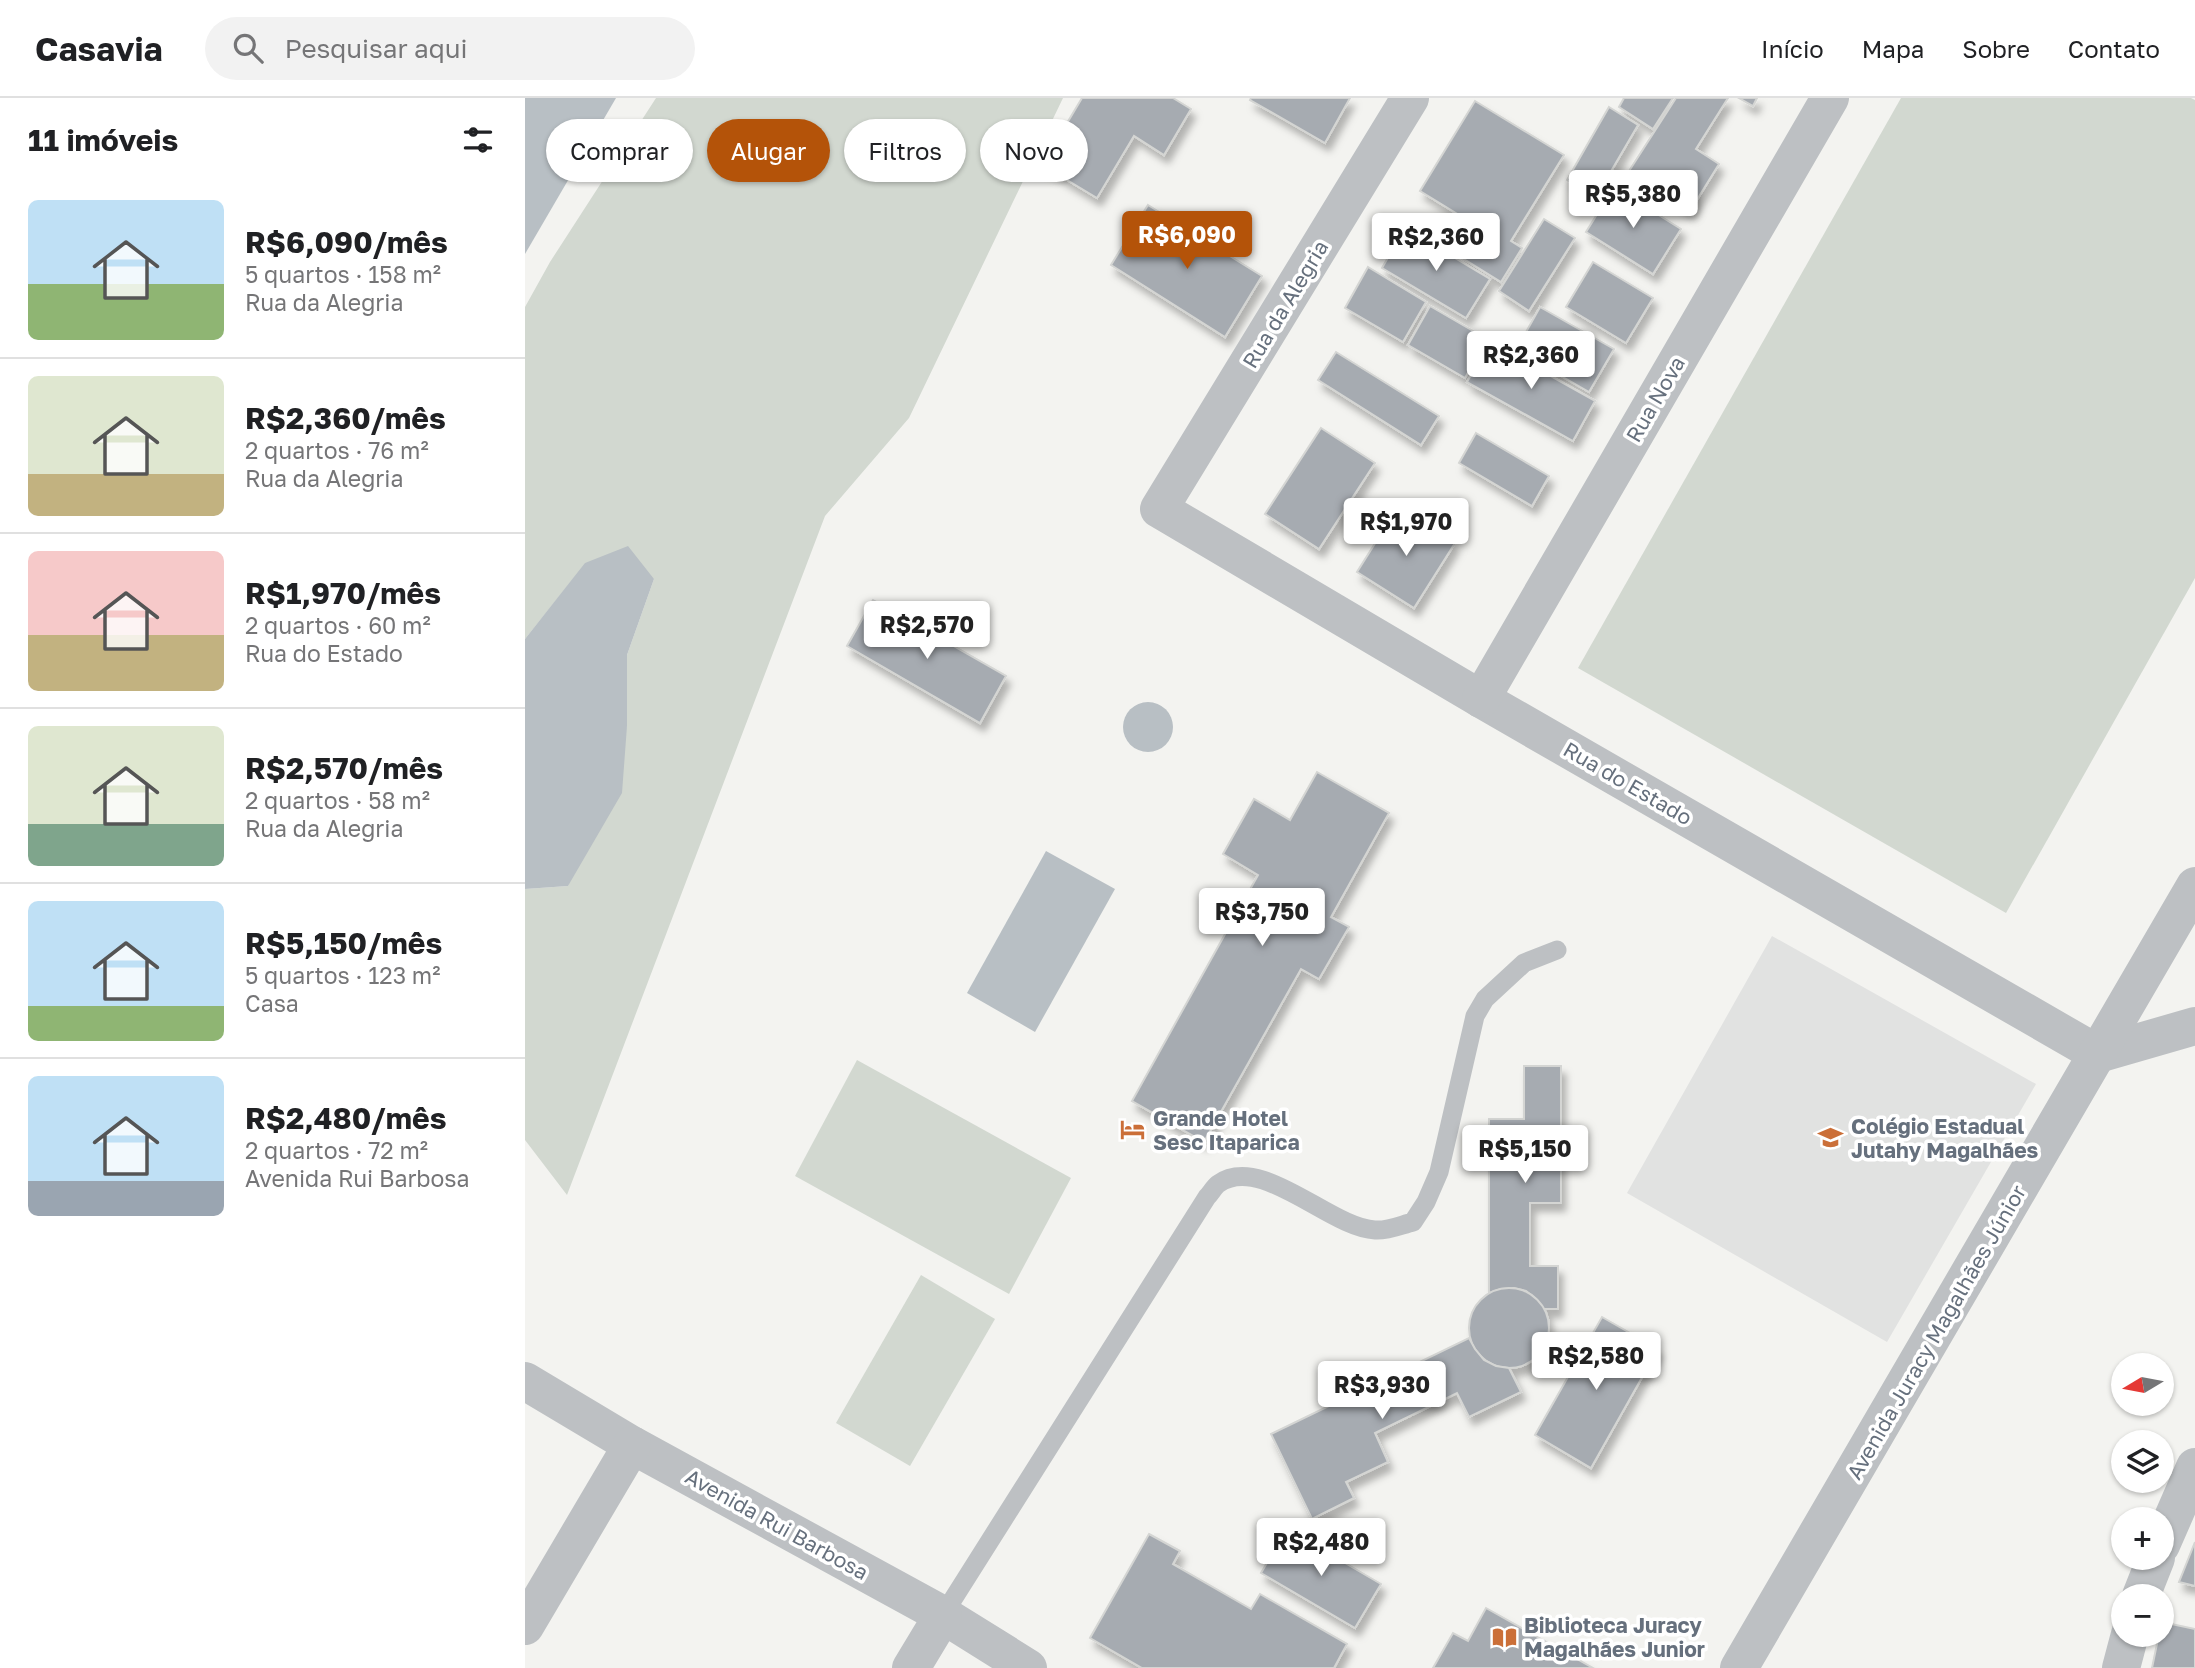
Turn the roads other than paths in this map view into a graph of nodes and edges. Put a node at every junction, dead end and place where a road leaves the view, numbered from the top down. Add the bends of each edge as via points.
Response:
1 (1410, 98) edge
2 (1830, 98) edge
3 (1159, 509) joint
4 (1481, 699) junction
5 (2195, 886) edge
6 (1557, 950) dead end
7 (2195, 1026) edge
8 (2098, 1054) junction
9 (525, 1381) edge
10 (632, 1445) junction
11 (2195, 1467) edge
12 (2174, 1515) edge
13 (943, 1615) junction
14 (525, 1626) edge
15 (2127, 1647) edge
16 (912, 1668) edge
17 (1028, 1668) edge
18 (1739, 1668) edge
19 (2121, 1668) edge

1 - 3 street, Rua da Alegria
2 - 4 street, Rua Nova
3 - 4 street, Rua do Estado
4 - 8 street, Rua do Estado
5 - 8 street, Avenida Juracy Magalhães Júnior
6 - 13 lane via 1524,963 1485,999 1475,1016 1439,1172 1413,1222 1376,1231 1255,1178 1235,1178 1217,1185
7 - 8 street
8 - 18 street, Avenida Juracy Magalhães Júnior
9 - 10 street, Avenida Rui Barbosa
10 - 13 street, Avenida Rui Barbosa
10 - 14 street
11 - 12 street
13 - 16 street
13 - 17 street, Avenida Rui Barbosa
15 - 19 street

